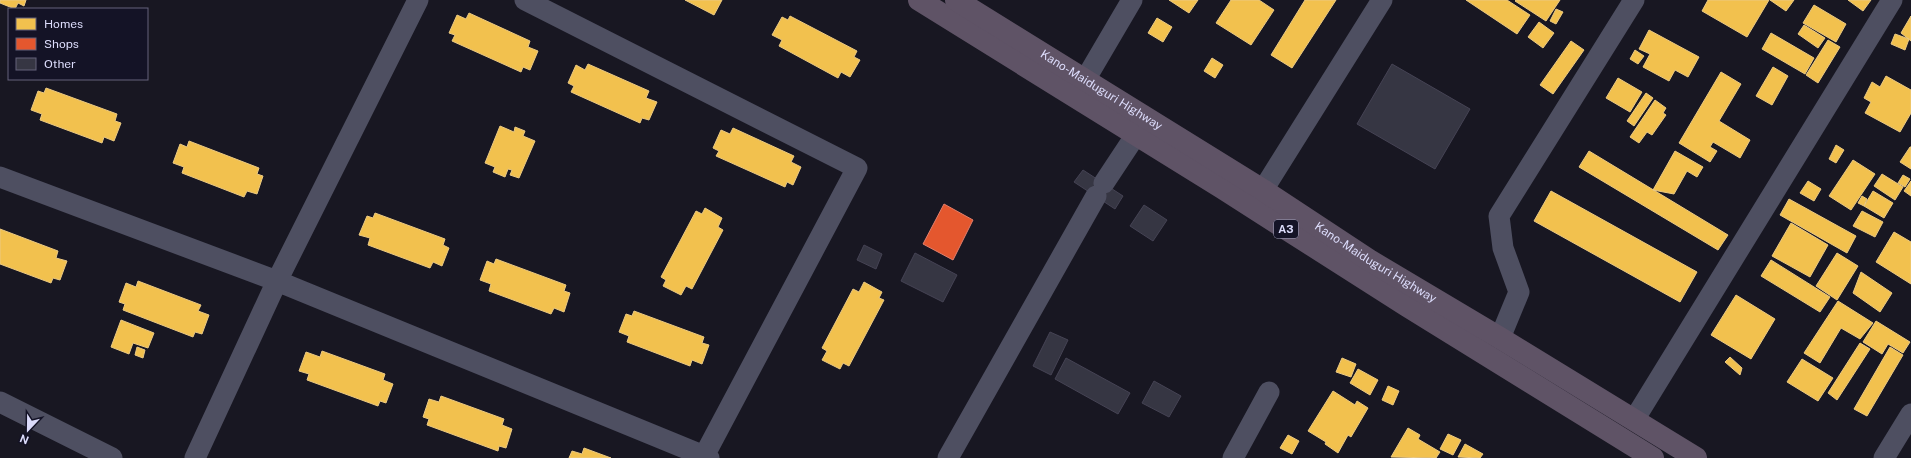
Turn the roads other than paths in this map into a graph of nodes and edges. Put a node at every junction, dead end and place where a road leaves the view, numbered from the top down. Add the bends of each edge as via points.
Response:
1 (418, 0) edge
2 (525, 0) edge
3 (919, 0) edge
4 (956, 0) edge
5 (1132, 0) edge
6 (1382, 0) edge
7 (1634, 0) edge
8 (1892, 0) edge
9 (1085, 80) junction
10 (1141, 127) junction
11 (0, 177) edge
12 (1263, 190) junction
13 (276, 281) junction
14 (1500, 338) junction
15 (1269, 392) dead end
16 (0, 402) edge
17 (1911, 414) edge
18 (1634, 420) junction
19 (705, 457) edge
20 (112, 458) edge
21 (195, 458) edge
22 (948, 458) edge
23 (1233, 458) edge
24 (1653, 458) edge
25 (1696, 458) edge
26 (1884, 458) edge

1 - 13 street
2 - 19 street via 857,168
3 - 10 highway, Kano-Maiduguri Highway / A3
4 - 9 highway, Kano-Maiduguri Highway / A3
5 - 9 street
6 - 12 street
7 - 14 street via 1499,216 1503,248 1519,292
8 - 18 street
9 - 10 highway, Kano-Maiduguri Highway / A3
10 - 12 highway, Kano-Maiduguri Highway / A3
10 - 22 street via 1100,190
10 - 24 highway, Kano-Maiduguri Highway / A3
11 - 13 street
12 - 14 highway, Kano-Maiduguri Highway / A3 via 1369,260
13 - 19 street
13 - 21 street
14 - 18 highway, Kano-Maiduguri Highway / A3
15 - 23 street
16 - 20 street
17 - 26 street
18 - 25 highway, Kano-Maiduguri Highway / A3

